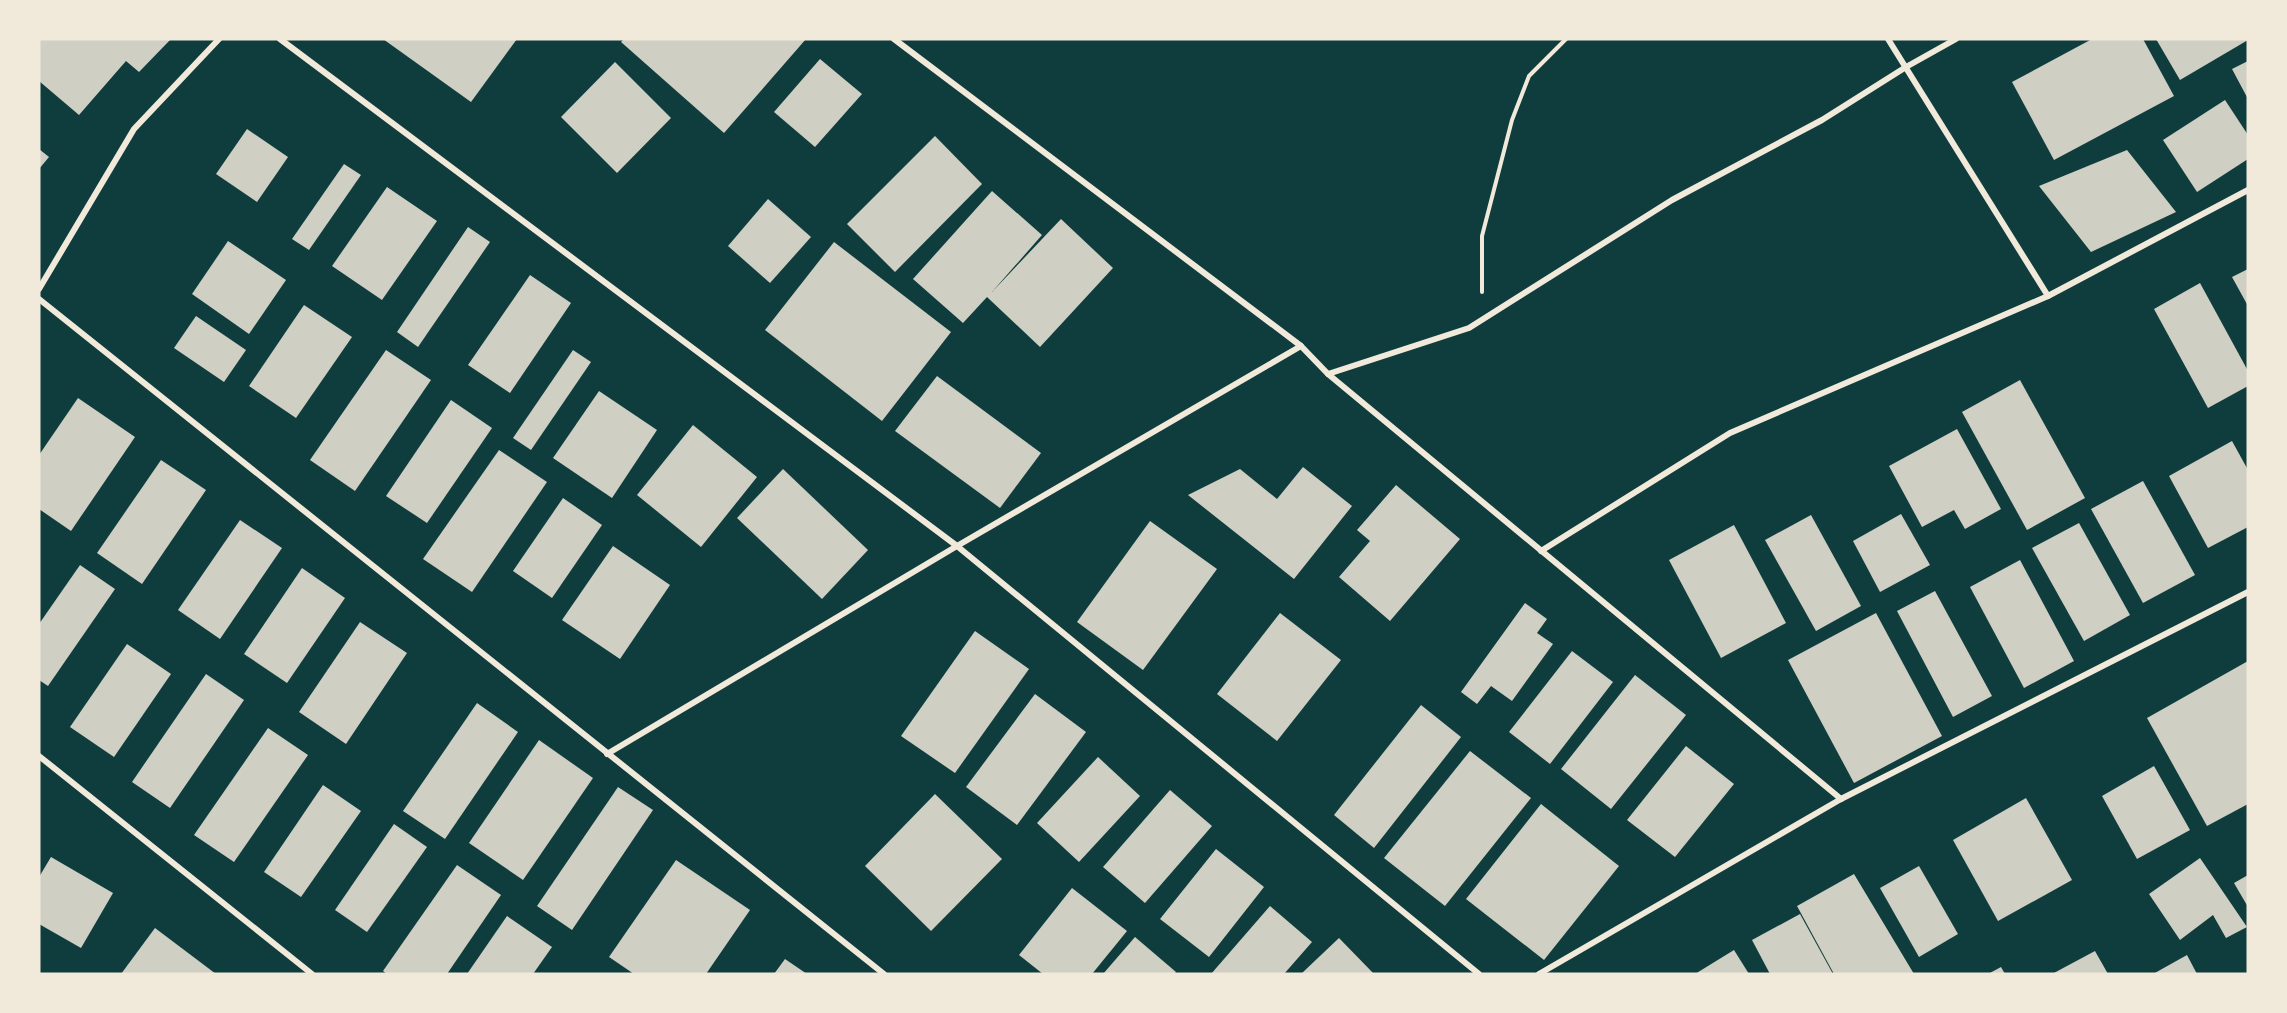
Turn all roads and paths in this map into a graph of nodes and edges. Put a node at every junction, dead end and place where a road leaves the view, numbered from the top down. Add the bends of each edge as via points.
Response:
1 (219, 39) edge
2 (279, 39) edge
3 (894, 39) edge
4 (1566, 39) edge
5 (1888, 39) edge
6 (1956, 39) edge
7 (1906, 67) junction
8 (2248, 190) edge
9 (39, 289) edge
10 (2048, 296) junction
11 (39, 299) edge
12 (1469, 328) junction
13 (1301, 346) junction
14 (1328, 374) junction
15 (957, 546) junction
16 (1541, 551) junction
17 (2248, 592) edge
18 (607, 754) junction
19 (39, 756) edge
20 (1841, 799) junction
21 (312, 974) edge
22 (884, 974) edge
23 (1479, 974) edge
24 (1539, 974) edge

1 - 9 street via 134,129
2 - 15 street
3 - 13 street
4 - 12 path via 1529,76 1512,120 1482,236 1484,288
5 - 7 street
6 - 7 street
7 - 10 street
7 - 12 street via 1822,120 1672,200
8 - 10 street
10 - 16 street via 1730,433
11 - 18 street
12 - 14 street
13 - 14 street
13 - 15 street
14 - 16 street
15 - 18 street
15 - 23 street
16 - 20 street
17 - 20 street
18 - 22 street
19 - 21 street
20 - 24 street

